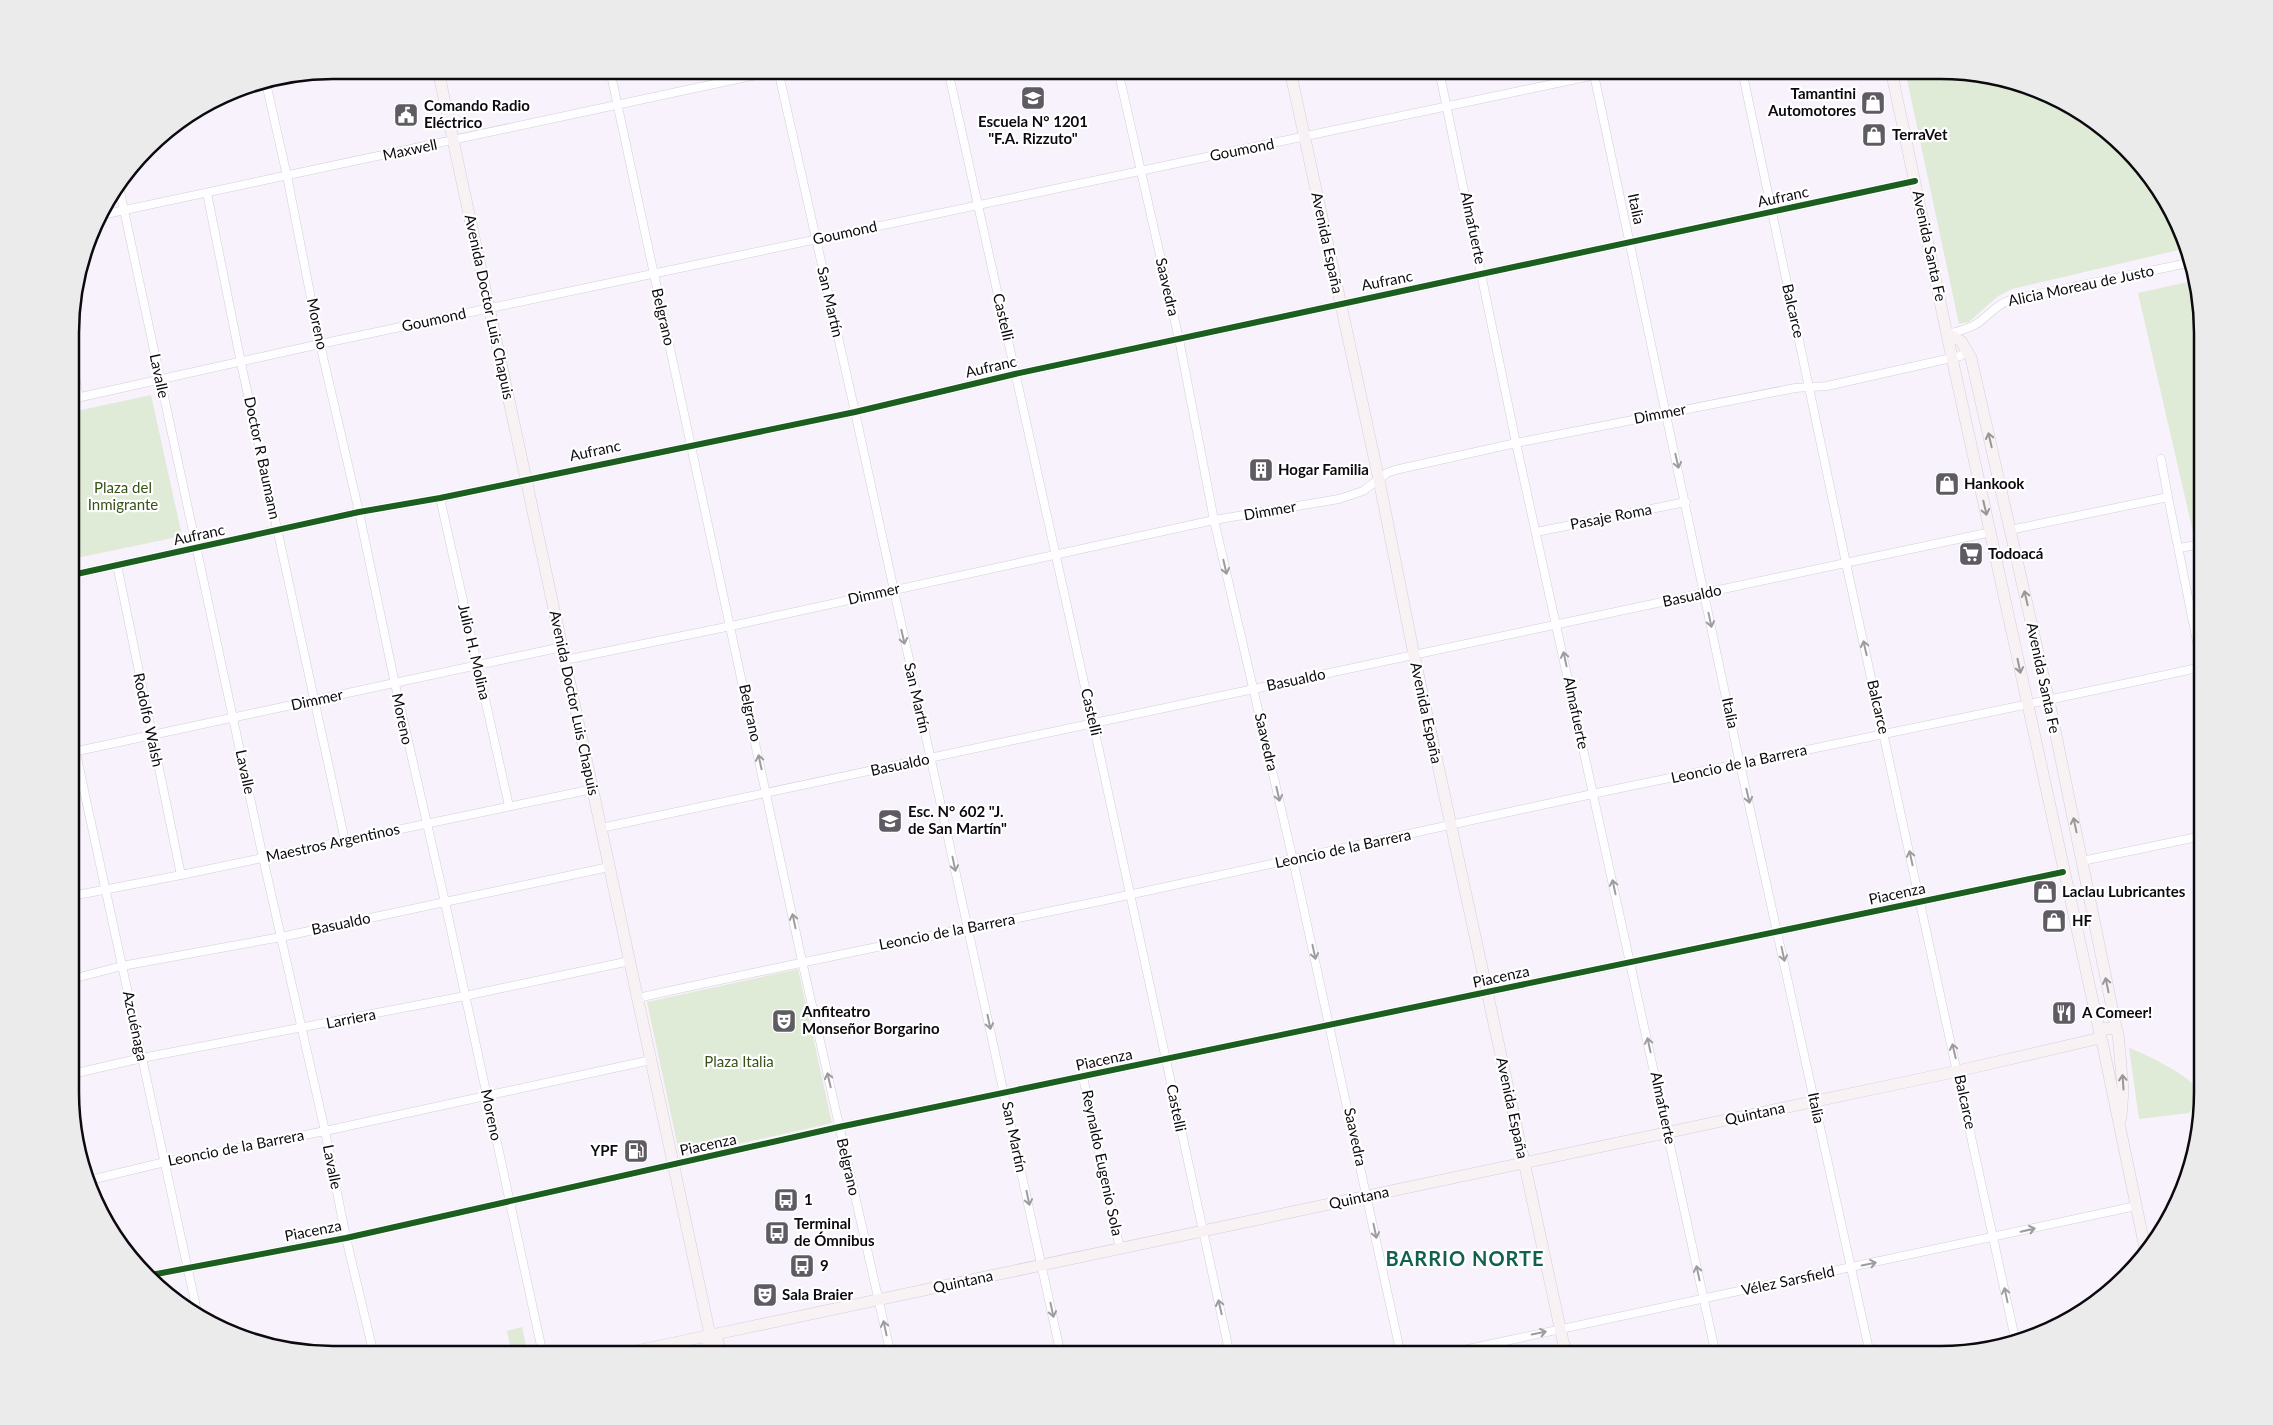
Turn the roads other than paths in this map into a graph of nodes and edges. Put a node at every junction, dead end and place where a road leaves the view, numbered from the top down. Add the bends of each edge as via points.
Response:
1 (440, 79) edge
2 (612, 79) edge
3 (738, 79) edge
4 (781, 79) edge
5 (950, 79) edge
6 (1120, 79) edge
7 (1292, 79) edge
8 (1441, 79) edge
9 (1568, 79) edge
10 (1595, 79) edge
11 (1744, 79) edge
12 (1894, 79) edge
13 (267, 87) edge
14 (618, 105) junction
15 (1447, 107) junction
16 (1304, 138) junction
17 (453, 141) junction
18 (1140, 171) junction
19 (287, 176) junction
20 (1915, 181) junction
21 (120, 192) edge
22 (207, 193) junction
23 (978, 205) junction
24 (124, 210) junction
25 (108, 213) edge
26 (1771, 213) junction
27 (816, 240) junction
28 (1631, 243) junction
29 (2185, 264) edge
30 (653, 274) junction
31 (1483, 275) junction
32 (1340, 304) junction
33 (489, 309) junction
34 (1948, 334) junction
35 (1179, 339) junction
36 (320, 344) junction
37 (1968, 351) junction
38 (1952, 358) junction
39 (241, 363) junction
40 (1016, 374) junction
41 (160, 380) junction
42 (1810, 387) junction
43 (79, 397) edge
44 (855, 412) junction
45 (1665, 413) junction
46 (1516, 443) junction
47 (691, 444) junction
48 (2161, 459) dead end
49 (525, 479) junction
50 (1379, 480) junction
51 (2168, 497) junction
52 (440, 498) junction
53 (1686, 502) junction
54 (359, 512) junction
55 (1214, 520) junction
56 (278, 530) junction
57 (2010, 530) junction
58 (1536, 532) junction
59 (1991, 532) junction
60 (2194, 545) edge
61 (197, 548) junction
62 (2179, 548) junction
63 (1056, 555) junction
64 (1846, 563) junction
65 (117, 565) junction
66 (79, 573) edge
67 (893, 589) junction
68 (1705, 593) junction
69 (1557, 624) junction
70 (732, 626) junction
71 (2194, 626) edge
72 (562, 647) junction
73 (1414, 655) junction
74 (565, 660) junction
75 (477, 666) junction
76 (2194, 669) edge
77 (394, 684) junction
78 (1254, 690) junction
79 (314, 701) junction
80 (2049, 701) junction
81 (2028, 706) junction
82 (234, 718) junction
83 (1093, 723) junction
84 (1884, 732) junction
85 (151, 736) junction
86 (79, 751) edge
87 (931, 758) junction
88 (1740, 764) junction
89 (79, 774) edge
90 (592, 789) junction
91 (1594, 793) junction
92 (767, 794) junction
93 (509, 806) junction
94 (425, 823) junction
95 (1451, 826) junction
96 (601, 828) junction
97 (2194, 838) edge
98 (345, 841) junction
99 (263, 858) junction
100 (1294, 860) junction
101 (2082, 861) junction
102 (609, 867) junction
103 (2064, 872) junction
104 (181, 875) junction
105 (105, 888) junction
106 (79, 894) edge
107 (1130, 894) junction
108 (445, 902) junction
109 (1920, 902) junction
110 (968, 928) junction
111 (1779, 932) junction
112 (281, 937) junction
113 (630, 961) junction
114 (802, 961) junction
115 (1631, 963) junction
116 (122, 966) junction
117 (79, 977) edge
118 (1486, 992) junction
119 (465, 996) junction
120 (638, 998) junction
121 (1330, 1024) junction
122 (302, 1029) junction
123 (2118, 1035) junction
124 (2101, 1038) junction
125 (142, 1058) junction
126 (651, 1060) junction
127 (1166, 1060) junction
128 (1958, 1071) junction
129 (79, 1072) edge
130 (1083, 1077) junction
131 (1005, 1094) junction
132 (487, 1096) junction
133 (1815, 1101) junction
134 (2119, 1127) junction
135 (839, 1128) junction
136 (325, 1131) junction
137 (1668, 1132) junction
138 (165, 1162) junction
139 (1524, 1163) junction
140 (673, 1165) junction
141 (94, 1179) edge
142 (1368, 1196) junction
143 (509, 1200) junction
144 (2136, 1206) junction
145 (1203, 1231) junction
146 (346, 1238) junction
147 (1994, 1238) junction
148 (2144, 1244) edge
149 (1120, 1249) junction
150 (1042, 1265) junction
151 (187, 1267) junction
152 (1851, 1268) junction
153 (155, 1274) edge
154 (1704, 1299) junction
155 (879, 1300) junction
156 (196, 1307) edge
157 (1560, 1329) junction
158 (710, 1335) junction
159 (2014, 1335) edge
160 (372, 1346) edge
161 (541, 1346) edge
162 (659, 1346) edge
163 (708, 1346) edge
164 (719, 1346) edge
165 (889, 1346) edge
166 (1059, 1346) edge
167 (1228, 1346) edge
168 (1399, 1346) edge
169 (1482, 1346) edge
170 (1564, 1346) edge
171 (1714, 1346) edge
172 (1868, 1346) edge

1 - 17 main road, Avenida Doctor Luis Chapuis
2 - 14 street, Belgrano
3 - 14 street, Maxwell
4 - 27 street, San Martín
5 - 23 street, Castelli
6 - 18 street, Saavedra
7 - 16 main road, Avenida España
8 - 15 street, Almafuerte
9 - 15 street, Goumond
10 - 28 street, Italia
11 - 26 street, Balcarce
12 - 20 main road, Avenida Santa Fe
13 - 19 street, Moreno
14 - 17 street, Maxwell
14 - 30 street, Belgrano
15 - 16 street, Goumond
15 - 31 street, Almafuerte
16 - 18 street, Goumond
16 - 32 main road, Avenida España
17 - 19 street, Maxwell
17 - 33 main road, Avenida Doctor Luis Chapuis
18 - 23 street, Goumond
18 - 35 street, Saavedra
19 - 22 street, Maxwell
19 - 36 street, Moreno
20 - 26 street, Aufranc
20 - 34 main road, Avenida Santa Fe
21 - 24 street, Lavalle
22 - 24 street, Maxwell
22 - 39 street, Doctor R Baumann
23 - 27 street, Goumond
23 - 40 street, Castelli
24 - 25 street, Maxwell
24 - 41 street, Lavalle
26 - 28 street, Aufranc
26 - 42 street, Balcarce
27 - 30 street, Goumond
27 - 44 street, San Martín
28 - 31 street, Aufranc
28 - 45 street, Italia
29 - 34 street, Alicia Moreau de Justo via 2010,300 1999,304 1968,329
30 - 33 street, Goumond
30 - 47 street, Belgrano
31 - 32 street, Aufranc
31 - 46 street, Almafuerte
32 - 35 street, Aufranc
32 - 50 main road, Avenida España
33 - 36 street, Goumond
33 - 49 main road, Avenida Doctor Luis Chapuis
34 - 37 main road via 1956,337
34 - 38 main road, Avenida Santa Fe
35 - 40 street, Aufranc
35 - 55 street, Saavedra
36 - 39 street, Goumond
36 - 54 street, Moreno
37 - 38 street, Dimmer
57 -> 37 main road, Avenida Santa Fe
38 - 42 street, Dimmer
38 -> 59 main road, Avenida Santa Fe
39 - 41 street, Goumond
39 - 56 street, Doctor R Baumann
40 - 44 street, Aufranc
40 - 63 street, Castelli
41 - 43 street, Goumond
41 - 61 street, Lavalle
42 - 45 street, Dimmer
42 - 64 street, Balcarce
44 - 47 street, Aufranc
44 - 67 street, San Martín
45 - 46 street, Dimmer
45 -> 53 street, Italia
46 - 50 street, Dimmer via 1395,470
46 - 58 street, Almafuerte
47 - 49 street, Aufranc
47 - 70 street, Belgrano
48 - 51 street
49 - 52 street, Aufranc
49 - 72 main road, Avenida Doctor Luis Chapuis
50 - 55 street, Dimmer via 1363,491 1339,499
50 - 73 main road, Avenida España
51 - 57 street
51 - 62 street
52 - 54 street, Aufranc
52 - 75 street, Julio H. Molina
53 - 58 street, Pasaje Roma
53 - 68 street, Italia
54 - 56 street, Aufranc
54 - 77 street, Moreno
55 - 63 street, Dimmer
55 -> 78 street, Saavedra
56 - 61 street, Aufranc
56 - 79 street, Doctor R Baumann
80 -> 57 main road, Avenida Santa Fe
58 - 69 street, Almafuerte
59 - 64 street, Basualdo
59 -> 81 main road, Avenida Santa Fe
60 - 62 street
61 - 65 street, Aufranc
61 - 82 street, Lavalle
62 - 71 street
63 - 67 street, Dimmer
63 - 83 street, Castelli
64 - 68 street, Basualdo
84 -> 64 street, Balcarce
65 - 66 street, Aufranc
65 - 85 street, Rodolfo Walsh
67 - 70 street, Dimmer
67 -> 87 street, San Martín
68 - 69 street, Basualdo
68 -> 88 street, Italia
69 - 73 street, Basualdo
91 -> 69 street, Almafuerte
70 - 74 street, Dimmer
92 -> 70 street, Belgrano
72 - 74 main road, Avenida Doctor Luis Chapuis
72 - 75 street, Dimmer
73 - 78 street, Basualdo
73 - 95 main road, Avenida España
74 - 90 main road, Avenida Doctor Luis Chapuis
75 - 77 street, Dimmer
75 - 93 street, Julio H. Molina
76 - 80 street, Leoncio de la Barrera
77 - 79 street, Dimmer
77 - 94 street, Moreno
78 - 83 street, Basualdo
78 -> 100 street, Saavedra
79 - 82 street, Dimmer
79 - 98 street, Doctor R Baumann
80 - 81 street, Leoncio de la Barrera
101 -> 80 main road, Avenida Santa Fe
81 - 84 street, Leoncio de la Barrera
81 - 103 main road, Avenida Santa Fe
82 - 85 street, Dimmer
82 - 99 street, Lavalle
83 - 87 street, Basualdo
83 - 107 street, Castelli
84 - 88 street, Leoncio de la Barrera
109 -> 84 street, Balcarce
85 - 86 street, Dimmer
85 - 104 street, Rodolfo Walsh
87 - 92 street, Basualdo
87 -> 110 street, San Martín
88 - 91 street, Leoncio de la Barrera
88 -> 111 street, Italia
89 - 105 street, Azcuénaga
90 - 93 street, Maestros Argentinos
90 - 96 main road, Avenida Doctor Luis Chapuis
91 - 95 street, Leoncio de la Barrera
115 -> 91 street, Almafuerte
92 - 96 street, Basualdo
114 -> 92 street, Belgrano
93 - 94 street, Maestros Argentinos
94 - 98 street, Maestros Argentinos
94 - 108 street, Moreno
95 - 100 street, Leoncio de la Barrera
95 - 118 main road, Avenida España
96 - 102 main road, Avenida Doctor Luis Chapuis
97 - 101 street
98 - 99 street, Maestros Argentinos
99 - 104 street, Maestros Argentinos
99 - 112 street, Lavalle
100 - 107 street, Leoncio de la Barrera
100 -> 121 street, Saavedra
123 -> 101 main road, Avenida Santa Fe
102 - 108 street, Basualdo
102 - 113 main road, Avenida Doctor Luis Chapuis
103 - 109 street, Piacenza
103 - 124 main road, Avenida Santa Fe
104 - 105 street, Maestros Argentinos
105 - 106 street, Maestros Argentinos
105 - 116 street, Azcuénaga
107 - 110 street, Leoncio de la Barrera
107 - 127 street, Castelli
108 - 112 street, Basualdo
108 - 119 street, Moreno
109 - 111 street, Piacenza
128 -> 109 street, Balcarce
110 - 114 street, Leoncio de la Barrera
110 -> 131 street, San Martín
111 - 115 street, Piacenza
111 -> 133 street, Italia
112 - 116 street, Basualdo
112 - 122 street, Lavalle
113 - 119 street, Larriera
113 - 120 main road, Avenida Doctor Luis Chapuis
114 - 120 street, Leoncio de la Barrera
135 -> 114 street, Belgrano
115 - 118 street, Piacenza
137 -> 115 street, Almafuerte
116 - 117 street, Basualdo
116 - 125 street, Azcuénaga
118 - 121 street, Piacenza
118 - 139 main road, Avenida España
119 - 122 street, Larriera
119 - 132 street, Moreno
120 - 126 main road, Avenida Doctor Luis Chapuis
121 - 127 street, Piacenza
121 - 142 street, Saavedra
122 - 125 street, Larriera
122 - 136 street, Lavalle
123 - 124 main road, Quintana via 2108,1027 2103,1030
134 -> 123 main road, Avenida Santa Fe via 2123,1089
124 - 128 main road, Quintana
124 - 134 main road, Avenida Santa Fe
125 - 129 street, Larriera
125 - 138 street, Azcuénaga
126 - 132 street, Leoncio de la Barrera
126 - 140 main road, Avenida Doctor Luis Chapuis
127 - 130 street, Piacenza
127 - 145 street, Castelli
128 - 133 main road, Quintana
128 - 147 street, Balcarce
130 - 131 street, Piacenza
130 - 149 street, Reynaldo Eugenio Sola
131 - 135 street, Piacenza
131 -> 150 street, San Martín
132 - 136 street, Leoncio de la Barrera
132 - 143 street, Moreno
133 - 137 main road, Quintana
133 - 152 street, Italia
134 - 144 main road, Avenida Santa Fe
135 - 140 street, Piacenza
135 - 155 street, Belgrano
136 - 138 street, Leoncio de la Barrera
136 - 146 street, Lavalle
137 - 139 main road, Quintana
154 -> 137 street, Almafuerte
138 - 141 street, Leoncio de la Barrera
138 - 151 street, Azcuénaga
139 - 142 main road, Quintana
139 - 157 main road, Avenida España
140 - 143 street, Piacenza
140 - 158 main road, Avenida Doctor Luis Chapuis
142 - 145 main road, Quintana
142 -> 168 street, Saavedra
143 - 146 street, Piacenza
143 - 161 street, Moreno
147 -> 144 street, Vélez Sarsfield
144 - 148 main road, Avenida Santa Fe
145 - 149 main road, Quintana
167 -> 145 street, Castelli
146 - 151 street, Piacenza
146 - 160 street, Lavalle
152 -> 147 street, Vélez Sarsfield
159 -> 147 street, Balcarce
149 - 150 main road, Quintana
150 - 155 main road, Quintana
150 -> 166 street, San Martín
151 - 153 street, Piacenza
151 - 156 street, Azcuénaga
152 - 154 street, Vélez Sarsfield
152 - 172 street, Italia
154 - 157 street, Vélez Sarsfield
154 - 171 street, Almafuerte
155 - 158 main road, Quintana
165 -> 155 street, Belgrano
169 -> 157 street, Vélez Sarsfield
157 - 170 main road, Avenida España
158 - 162 main road, Quintana
158 - 163 main road
158 - 164 main road

